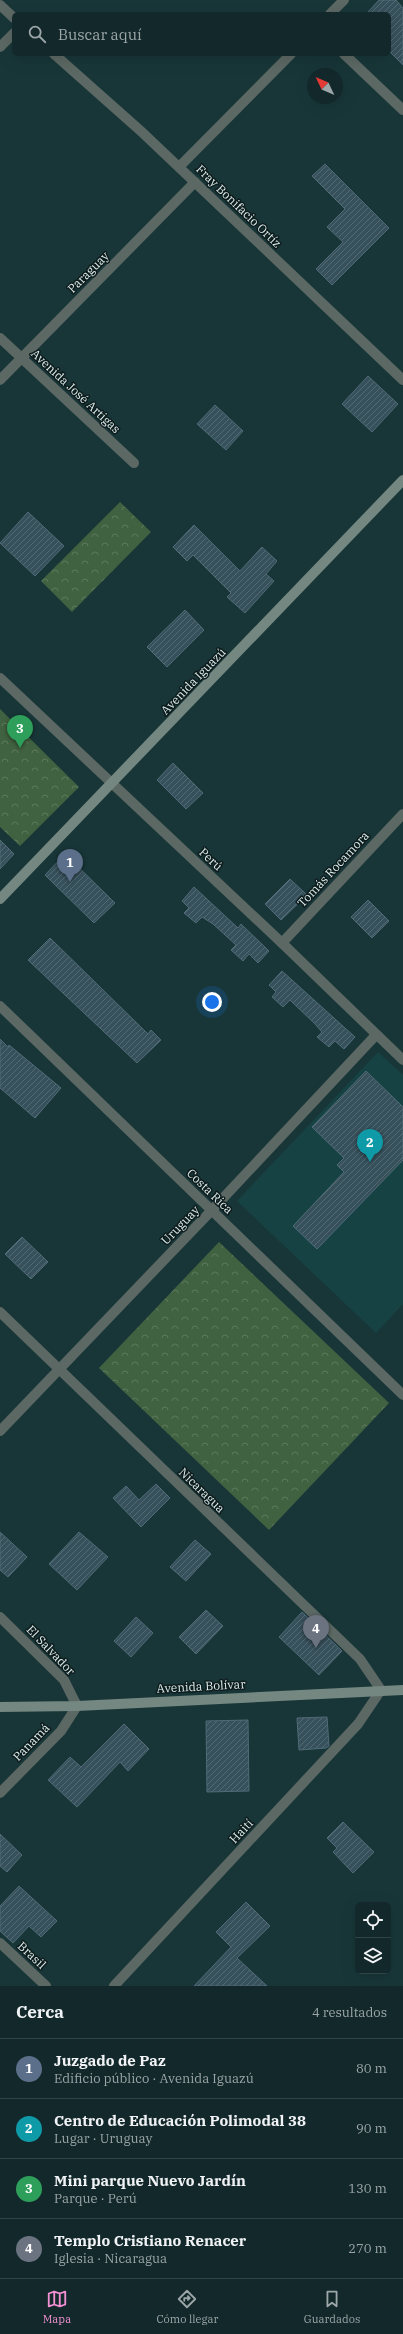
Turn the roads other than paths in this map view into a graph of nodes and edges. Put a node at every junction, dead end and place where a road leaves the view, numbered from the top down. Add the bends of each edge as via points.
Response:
1 (344, 0) edge
2 (0, 5) edge
3 (332, 12) edge
4 (12, 16) edge
5 (12, 35) edge
6 (0, 47) edge
7 (56, 56) edge
8 (289, 56) edge
9 (346, 56) edge
10 (403, 110) edge
11 (179, 167) junction
12 (195, 182) junction
13 (0, 338) edge
14 (21, 358) junction
15 (0, 380) edge
16 (403, 380) edge
17 (134, 463) dead end
18 (403, 480) edge
19 (0, 678) edge
20 (112, 784) junction
21 (403, 814) edge
22 (0, 899) edge
23 (282, 942) junction
24 (0, 1006) edge
25 (376, 1035) junction
26 (403, 1060) edge
27 (211, 1211) junction
28 (0, 1312) edge
29 (58, 1369) junction
30 (403, 1394) edge
31 (0, 1431) edge
32 (0, 1617) edge
33 (381, 1690) junction
34 (403, 1690) edge
35 (77, 1706) junction
36 (0, 1707) edge
37 (0, 1793) edge
38 (0, 1943) edge
39 (46, 1986) edge
40 (114, 1986) edge

1 - 3 street
2 - 4 street
5 - 6 street
7 - 11 street, Fray Bonifacio Ortíz
8 - 11 street
9 - 10 street
11 - 12 street, Fray Bonifacio Ortíz
12 - 14 street, Paraguay
12 - 16 street, Fray Bonifacio Ortíz
13 - 14 street, Avenida José Artigas
14 - 15 street, Paraguay
14 - 17 street, Avenida José Artigas
18 - 20 main road, Avenida Iguazú
19 - 20 street, Perú
20 - 22 main road, Avenida Iguazú
20 - 23 street, Perú
21 - 23 street, Tomás Rocamora
23 - 25 street, Perú
24 - 27 street, Costa Rica
25 - 26 street, Perú
25 - 27 street, Uruguay
27 - 29 street, Uruguay
27 - 30 street, Costa Rica
28 - 29 street, Nicaragua
29 - 31 street, Uruguay
29 - 33 street, Nicaragua via 360,1659
32 - 35 street, El Salvador via 64,1680
33 - 34 main road, Avenida Bolívar
33 - 35 main road, Avenida Bolívar
33 - 40 street, Haití via 358,1724
35 - 36 main road, Avenida Bolívar
35 - 37 street, Panamá via 61,1731
38 - 39 street, Brasil

